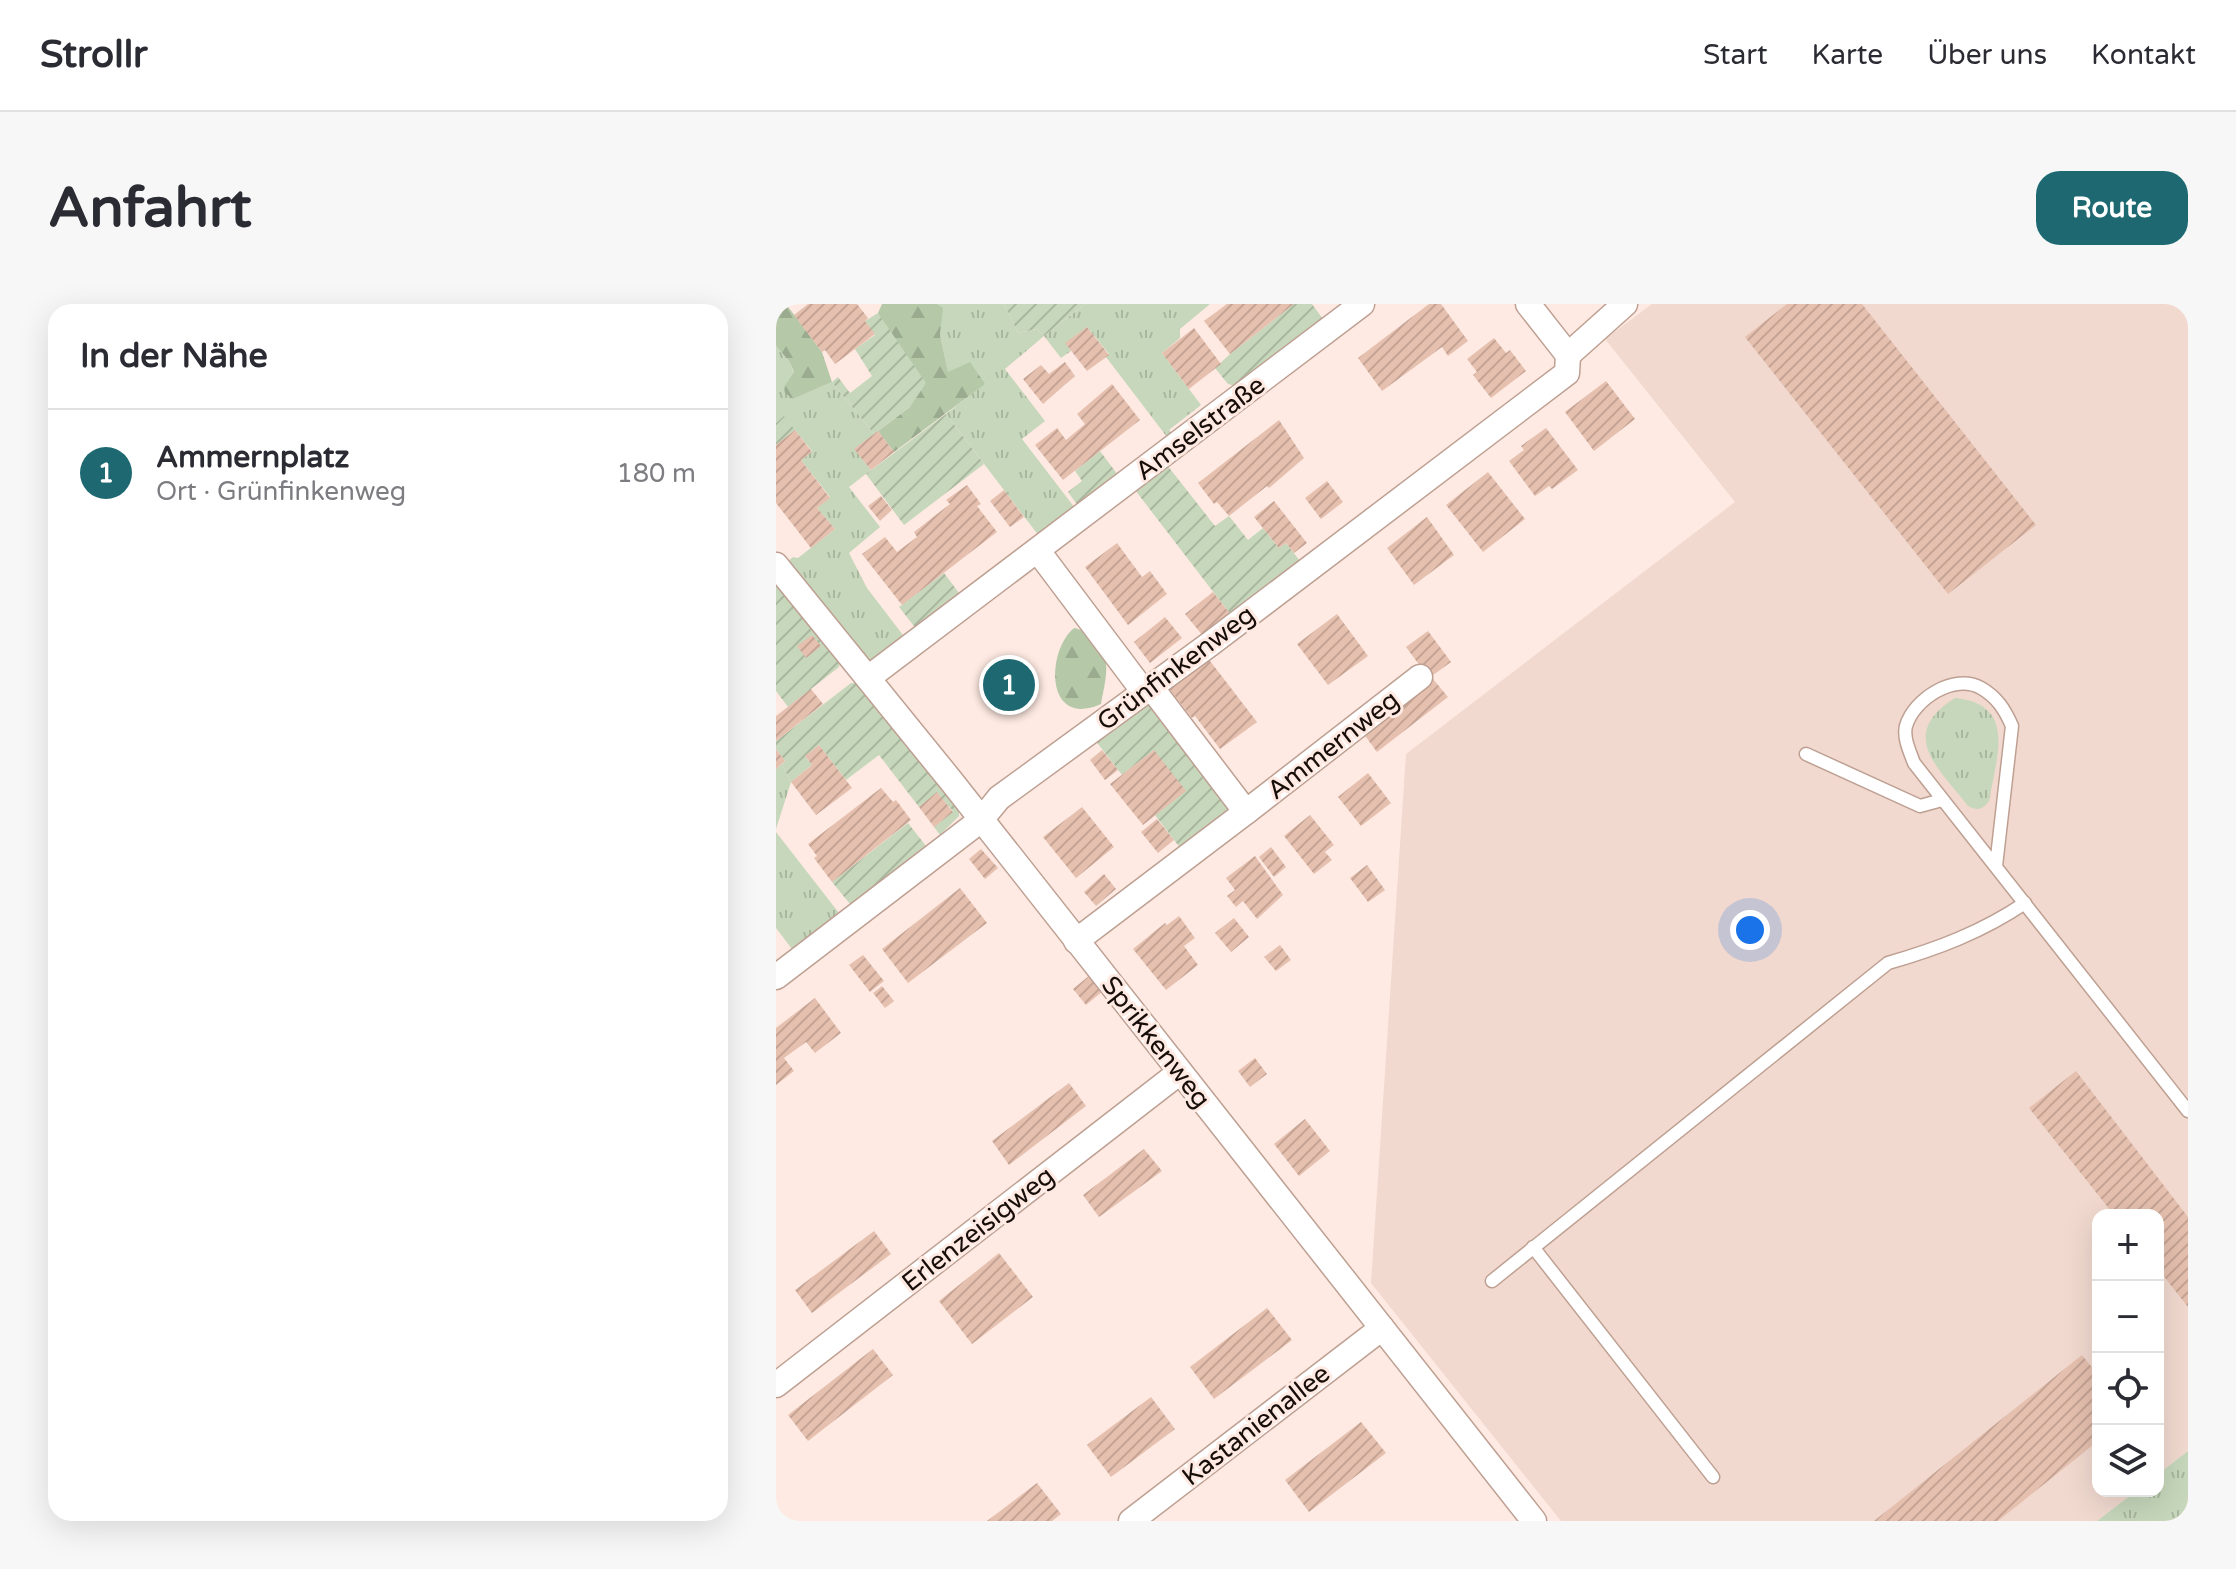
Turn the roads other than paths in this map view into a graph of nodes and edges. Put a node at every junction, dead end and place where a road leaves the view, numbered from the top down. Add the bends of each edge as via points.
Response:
1 (1362, 304) edge
2 (1528, 304) edge
3 (1625, 304) edge
4 (1568, 355) junction
5 (1038, 551) junction
6 (776, 565) edge
7 (1420, 677) dead end
8 (868, 678) junction
9 (1148, 689) junction
10 (1806, 754) dead end
11 (1942, 800) junction
12 (1246, 812) junction
13 (981, 820) junction
14 (1996, 866) junction
15 (2025, 903) junction
16 (1076, 941) junction
17 (776, 977) edge
18 (1180, 1072) junction
19 (2188, 1111) edge
20 (1533, 1247) junction
21 (1492, 1281) dead end
22 (1382, 1328) junction
23 (776, 1385) edge
24 (1713, 1477) dead end
25 (1131, 1521) edge
26 (1534, 1521) edge

1 - 5 street, Amselstraße
2 - 4 street
3 - 4 street, Grünfinkenweg
4 - 9 street, Grünfinkenweg via 1567,373
5 - 8 street, Amselstraße
5 - 9 street
6 - 8 street, Sprikkenweg
7 - 12 street, Ammernweg
8 - 13 street, Sprikkenweg
9 - 12 street
9 - 13 street, Grünfinkenweg via 999,798
10 - 11 lane via 1920,806
11 - 14 lane
11 - 14 lane via 1914,763 1905,728 1920,701 1948,685 1979,686 2003,705 2012,726
12 - 16 street, Ammernweg
13 - 16 street, Sprikkenweg
13 - 17 street, Grünfinkenweg
14 - 15 lane
15 - 19 lane
15 - 20 lane via 1942,947 1888,963
16 - 18 street, Sprikkenweg
18 - 22 street, Sprikkenweg
18 - 23 street, Erlenzeisigweg
20 - 21 lane
20 - 24 lane
22 - 25 street, Kastanienallee
22 - 26 street, Sprikkenweg

